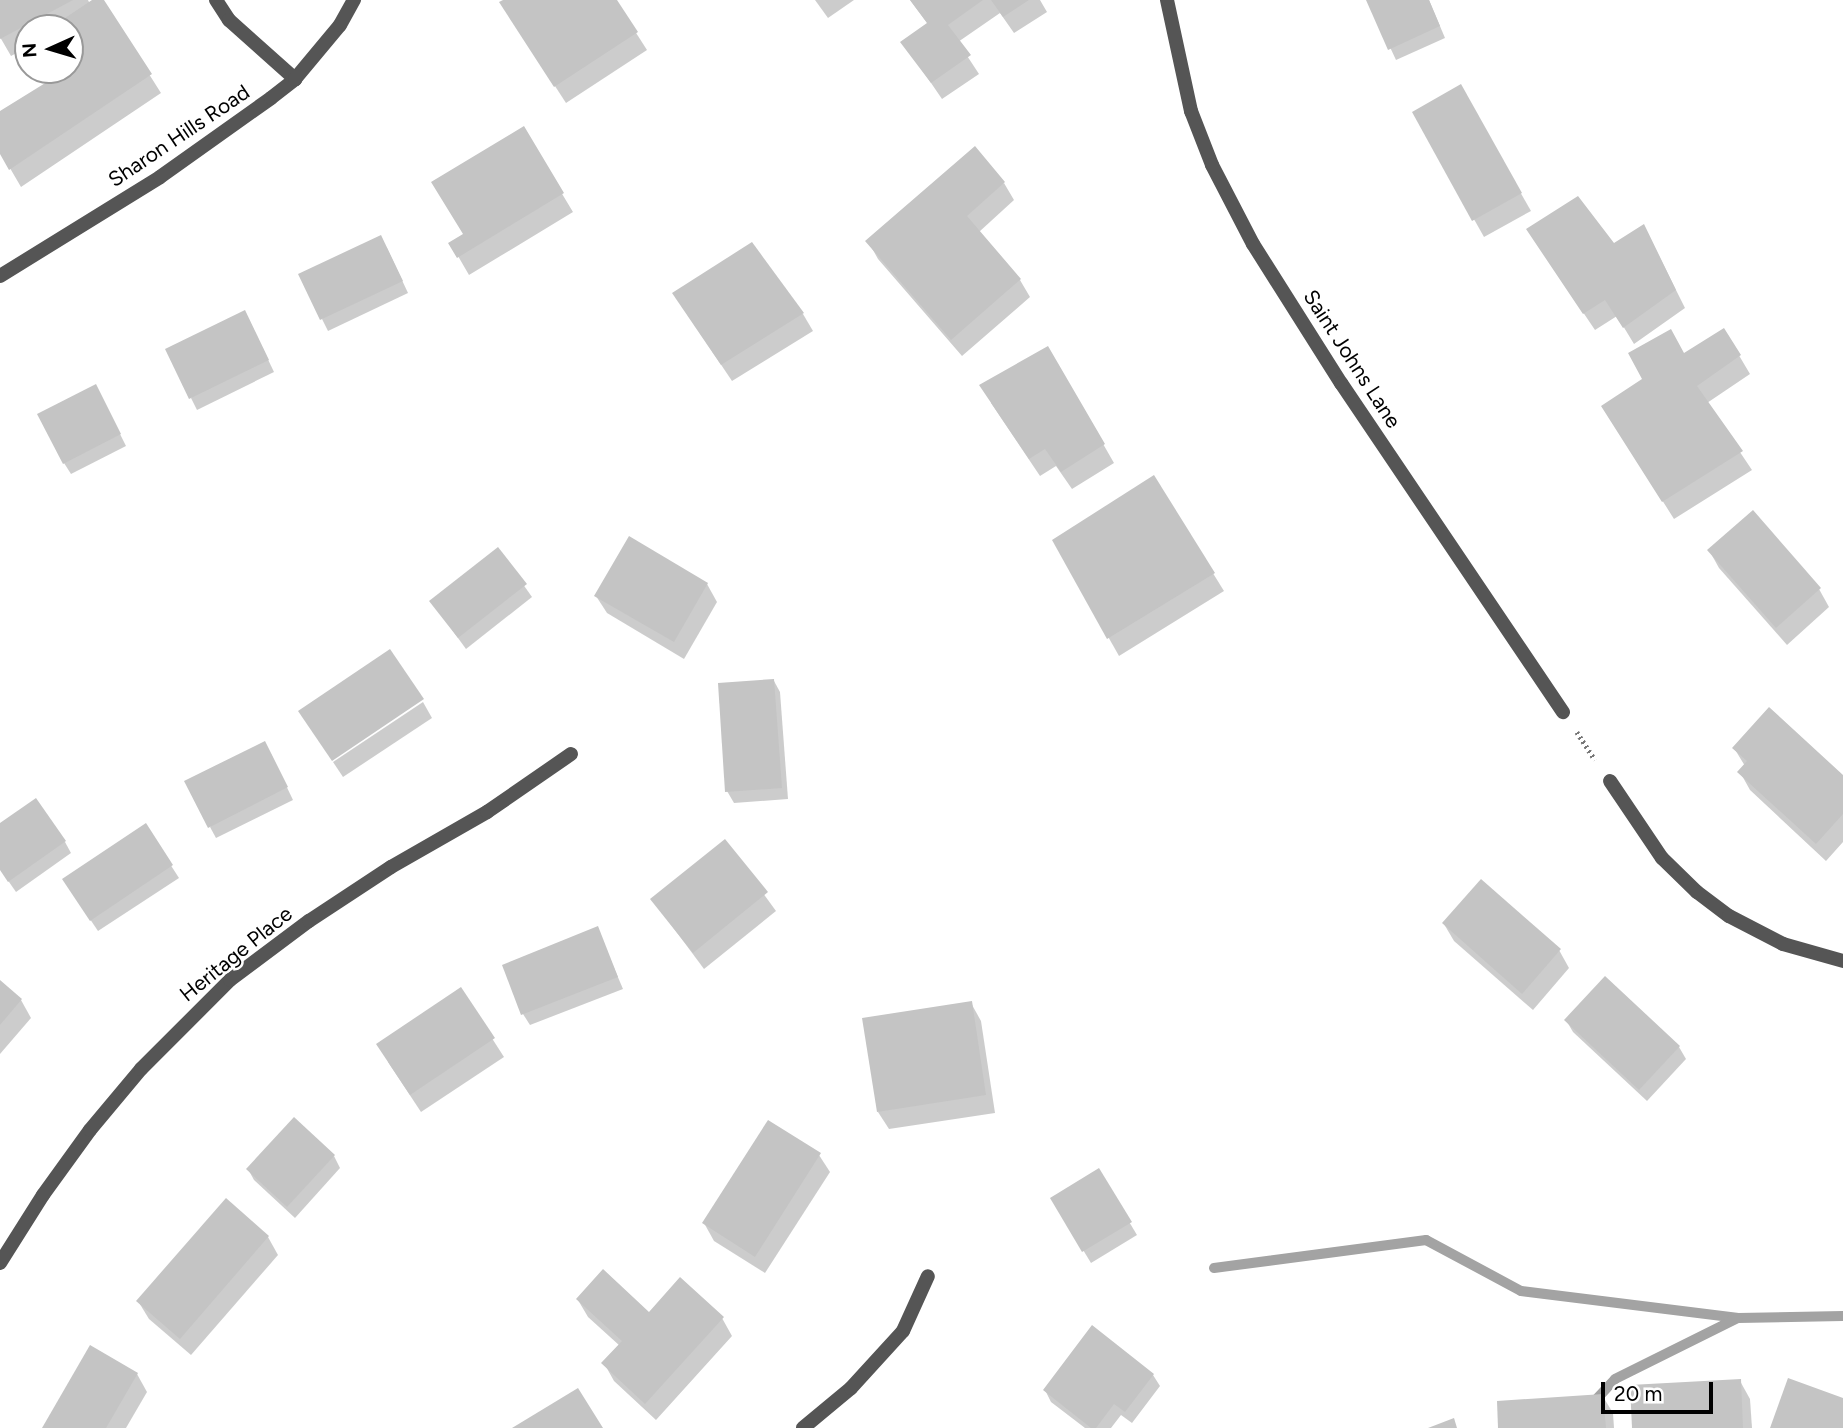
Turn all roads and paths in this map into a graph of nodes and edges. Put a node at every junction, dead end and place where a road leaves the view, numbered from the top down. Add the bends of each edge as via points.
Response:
1 (216, 0) edge
2 (354, 0) edge
3 (1167, 0) edge
4 (295, 79) junction
5 (0, 276) edge
6 (1563, 712) joint
7 (571, 754) dead end
8 (1610, 781) joint
9 (1843, 961) edge
10 (0, 1263) edge
11 (928, 1276) dead end
12 (803, 1428) edge

1 - 4 street via 229,20
2 - 4 street, Sharon Hills Road
3 - 6 street, Saint Johns Lane via 1191,111 1212,165 1253,244
4 - 5 street, Sharon Hills Road via 160,177
6 - 8 path
7 - 10 street, Heritage Place via 487,812 344,898 230,980 141,1069 90,1130
8 - 9 street via 1662,859 1697,892 1783,944
11 - 12 street via 902,1331 851,1388

